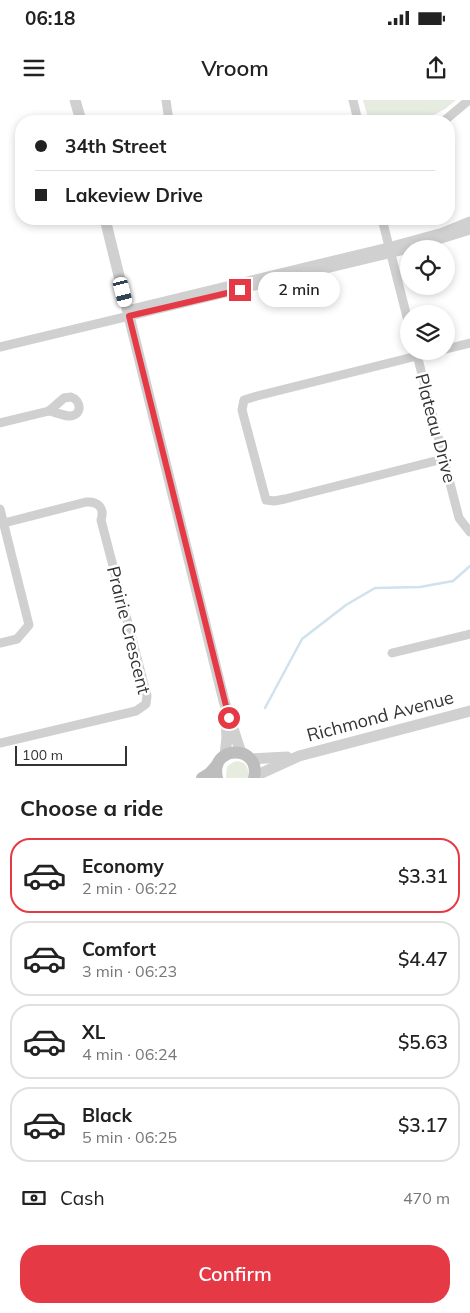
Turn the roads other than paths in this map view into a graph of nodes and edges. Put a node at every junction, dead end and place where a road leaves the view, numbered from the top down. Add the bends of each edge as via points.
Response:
1 (75, 100) edge
2 (166, 100) edge
3 (353, 100) edge
4 (469, 100) edge
5 (79, 115) edge
6 (168, 115) edge
7 (357, 115) edge
8 (451, 115) edge
9 (470, 221) edge
10 (106, 225) edge
11 (383, 225) edge
12 (470, 230) edge
13 (442, 240) edge
14 (400, 250) edge
15 (389, 251) junction
16 (404, 305) edge
17 (128, 313) junction
18 (470, 343) edge
19 (0, 347) edge
20 (455, 347) edge
21 (400, 358) edge
22 (418, 360) edge
23 (49, 411) dead end
24 (0, 423) edge
25 (443, 459) junction
26 (0, 509) edge
27 (4, 523) junction
28 (470, 532) edge
29 (470, 634) edge
30 (0, 643) edge
31 (392, 653) dead end
32 (224, 700) junction
33 (470, 711) edge
34 (0, 743) edge
35 (246, 756) junction
36 (299, 756) junction
37 (221, 760) junction
38 (254, 777) edge
39 (202, 778) edge
40 (218, 778) edge

1 - 5 street
2 - 6 street
3 - 7 street
4 - 8 street
9 - 15 street
10 - 17 street
11 - 15 street
12 - 13 street
14 - 15 street
15 - 16 street
15 - 17 street
17 - 19 street
17 - 32 street
18 - 20 street
21 - 25 street via 244,400 242,410 266,500 274,501
22 - 25 street, Plateau Drive
23 - 24 street
25 - 28 street, Plateau Drive via 459,518
26 - 27 street
27 - 30 street via 30,625 17,639
27 - 34 street, Prairie Crescent via 86,502 100,506 147,696 146,704 136,711
29 - 31 street
32 - 35 street
32 - 37 street via 227,737
33 - 36 street, Richmond Avenue
35 - 36 street, Richmond Avenue via 264,759
35 - 37 main road via 230,753
35 - 38 main road via 254,764
36 - 38 street, Richmond Avenue
37 - 39 main road
37 - 40 main road

